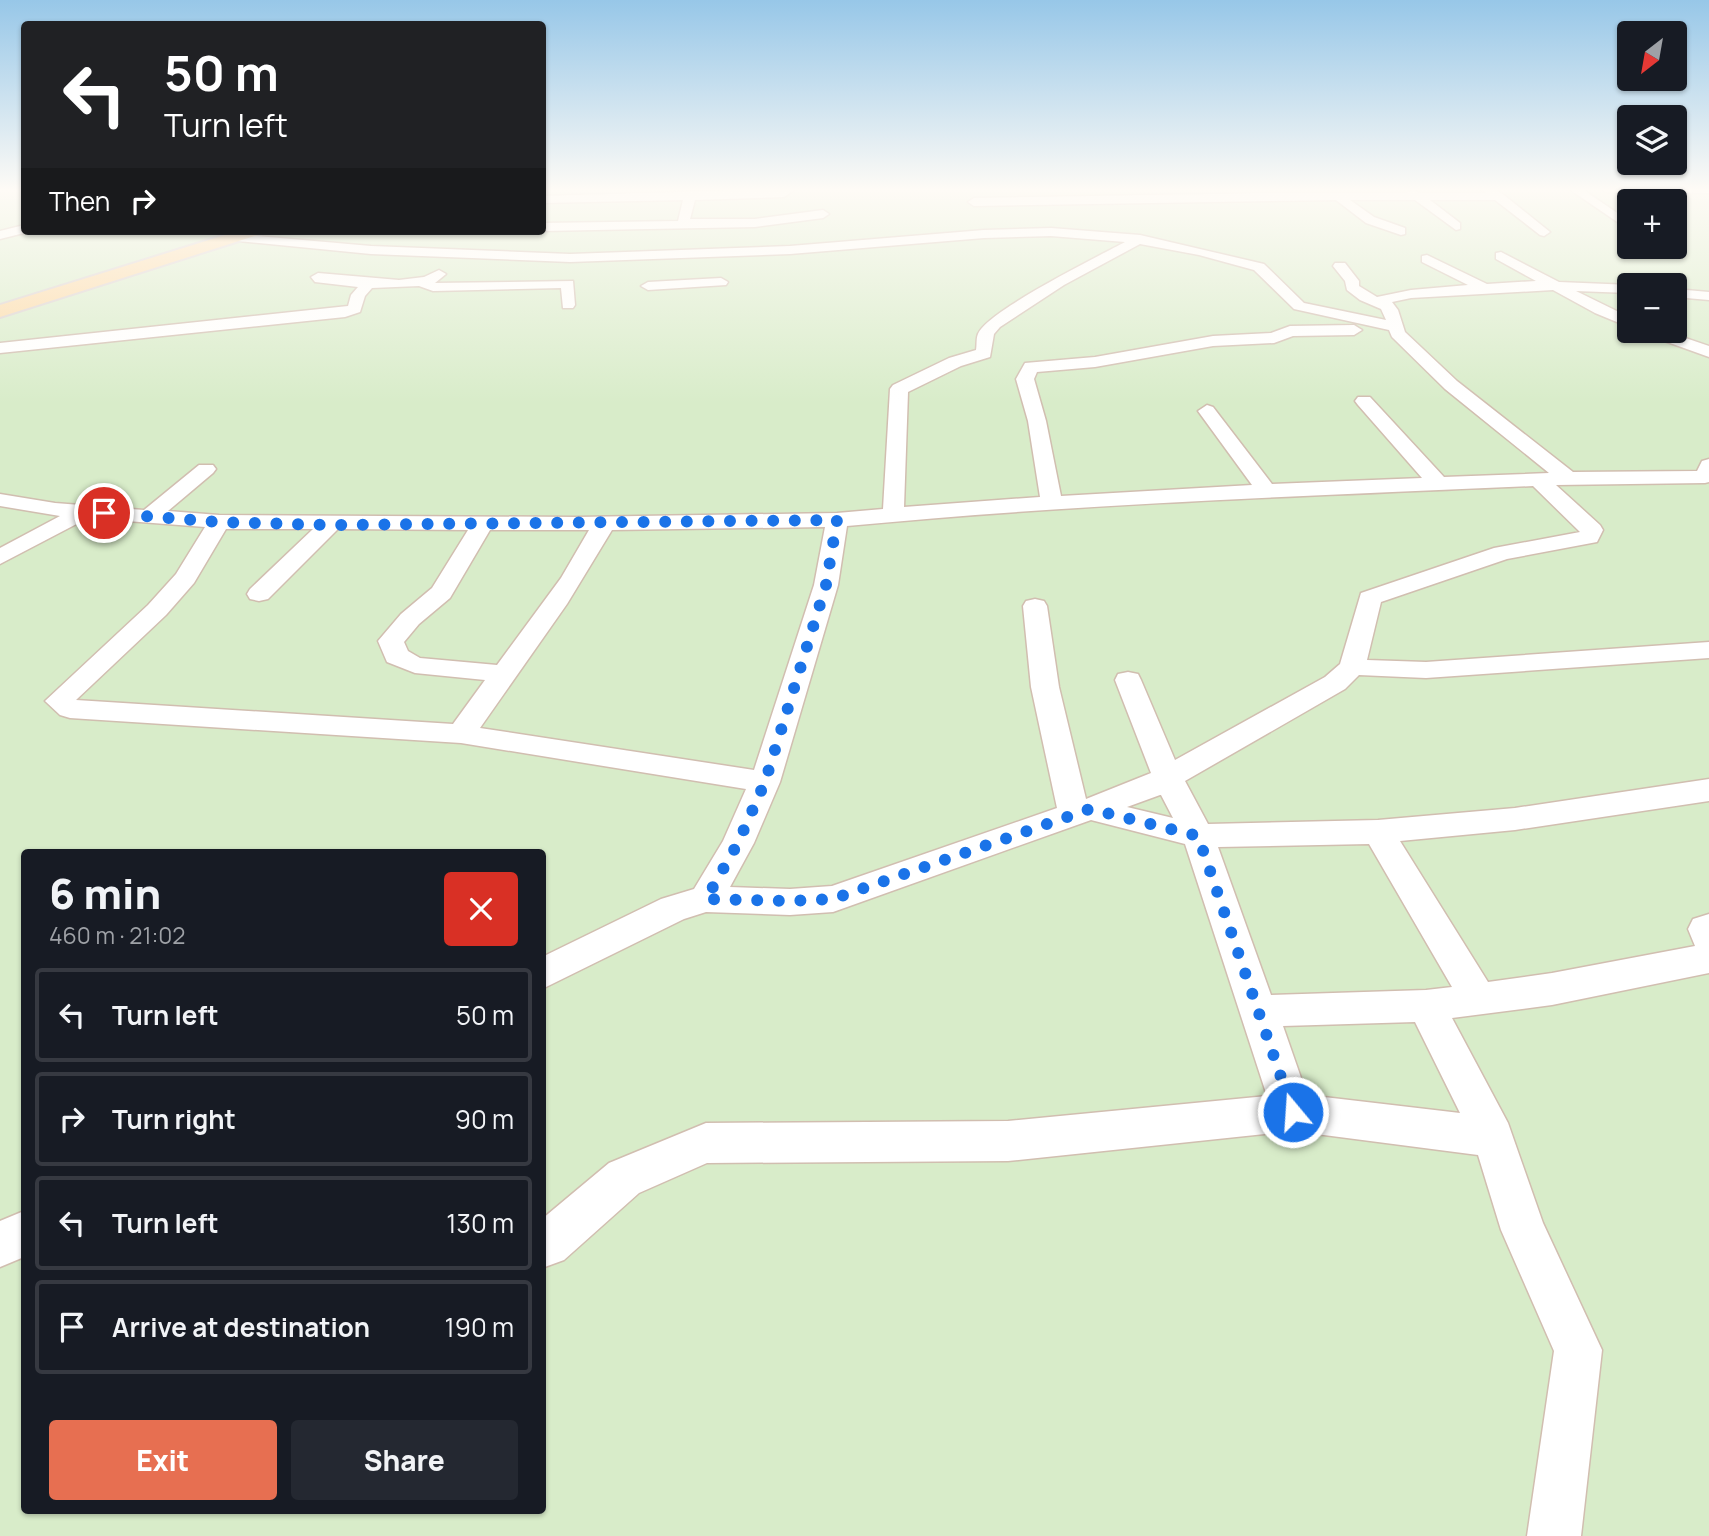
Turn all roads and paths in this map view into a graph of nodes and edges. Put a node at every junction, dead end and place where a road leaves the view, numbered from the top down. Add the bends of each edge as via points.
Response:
1 (161, 261) edge
2 (350, 261) edge
3 (456, 261) edge
4 (663, 261) edge
5 (1094, 261) edge
6 (1236, 261) edge
7 (1430, 261) edge
8 (1510, 261) edge
9 (1340, 267) dead end
10 (318, 278) junction
11 (370, 282) junction
12 (721, 282) dead end
13 (423, 283) junction
14 (1556, 286) junction
15 (305, 288) dead end
16 (1486, 289) junction
17 (1617, 289) edge
18 (1687, 294) edge
19 (1709, 296) edge
20 (568, 305) dead end
21 (1387, 306) junction
22 (0, 311) edge
23 (1617, 318) edge
24 (55, 326) dead end
25 (1396, 328) junction
26 (97, 339) junction
27 (1684, 343) edge
28 (0, 348) edge
29 (1709, 352) edge
30 (1364, 401) dead end
31 (1207, 411) dead end
32 (206, 469) dead end
33 (1708, 473) edge
34 (1568, 478) junction
35 (1538, 480) junction
36 (1438, 483) junction
37 (1267, 492) junction
38 (0, 500) edge
39 (1052, 502) junction
40 (85, 511) junction
41 (893, 515) junction
42 (149, 516) junction
43 (837, 520) junction
44 (219, 522) junction
45 (605, 522) junction
46 (483, 524) junction
47 (330, 525) junction
48 (0, 557) edge
49 (259, 594) dead end
50 (1035, 606) dead end
51 (1709, 650) edge
52 (1352, 667) junction
53 (502, 674) junction
54 (1128, 680) dead end
55 (461, 734) junction
56 (1168, 778) junction
57 (765, 782) junction
58 (1709, 790) edge
59 (1082, 812) junction
60 (1378, 832) junction
61 (1198, 836) junction
62 (706, 899) junction
63 (1709, 928) edge
64 (1709, 939) edge
65 (1709, 958) edge
66 (546, 972) edge
67 (1479, 999) junction
68 (1426, 1006) junction
69 (1260, 1011) junction
70 (1293, 1112) junction
71 (1493, 1137) junction
72 (546, 1244) edge
73 (1554, 1536) edge

1 - 22 main road
2 - 10 street
3 - 13 street
4 - 12 street via 652,286
5 - 41 street via 994,324 986,334 984,353 899,389
6 - 25 street via 1259,267 1299,306
7 - 16 street
8 - 14 street
9 - 21 street via 1352,287
10 - 11 street
10 - 15 street
11 - 13 street
11 - 26 street via 358,295 355,309 345,312
13 - 20 street via 568,284
14 - 16 street
14 - 17 street
14 - 23 street
16 - 21 street via 1387,298 1382,300
18 - 19 street
21 - 25 street
24 - 26 street
25 - 34 street via 1451,386
25 - 39 street via 1290,331 1274,338 1213,341 1095,362 1031,367 1025,379
26 - 28 street
27 - 29 street
30 - 36 street
31 - 37 street
32 - 42 street
33 - 34 street
34 - 35 street
35 - 36 street
35 - 52 street via 1592,530 1589,537 1502,553 1377,594 1370,598
36 - 37 street
37 - 39 street
38 - 40 street
39 - 41 street
40 - 42 street
40 - 48 street
41 - 43 street
42 - 44 street
43 - 45 street
43 - 57 street via 826,585
44 - 47 street
44 - 55 street via 186,578 58,701 70,709
45 - 46 street
45 - 53 street via 549,613
46 - 47 street
46 - 53 street via 441,593 391,641 396,656 415,665
47 - 49 street
50 - 59 street via 1045,687
51 - 52 street via 1426,670
52 - 56 street via 1335,683
53 - 55 street
54 - 56 street
55 - 57 street
56 - 59 street
56 - 61 street
57 - 62 street
58 - 60 street via 1515,819
59 - 61 street
59 - 62 street via 833,899
60 - 61 street
60 - 67 street
61 - 69 street
62 - 66 street via 673,909
63 - 64 street via 1705,929
65 - 67 street
67 - 68 street
68 - 69 street
68 - 71 street
69 - 70 street
70 - 71 street
70 - 72 street via 1008,1140 706,1143 624,1178
71 - 73 street via 1523,1230 1578,1350

